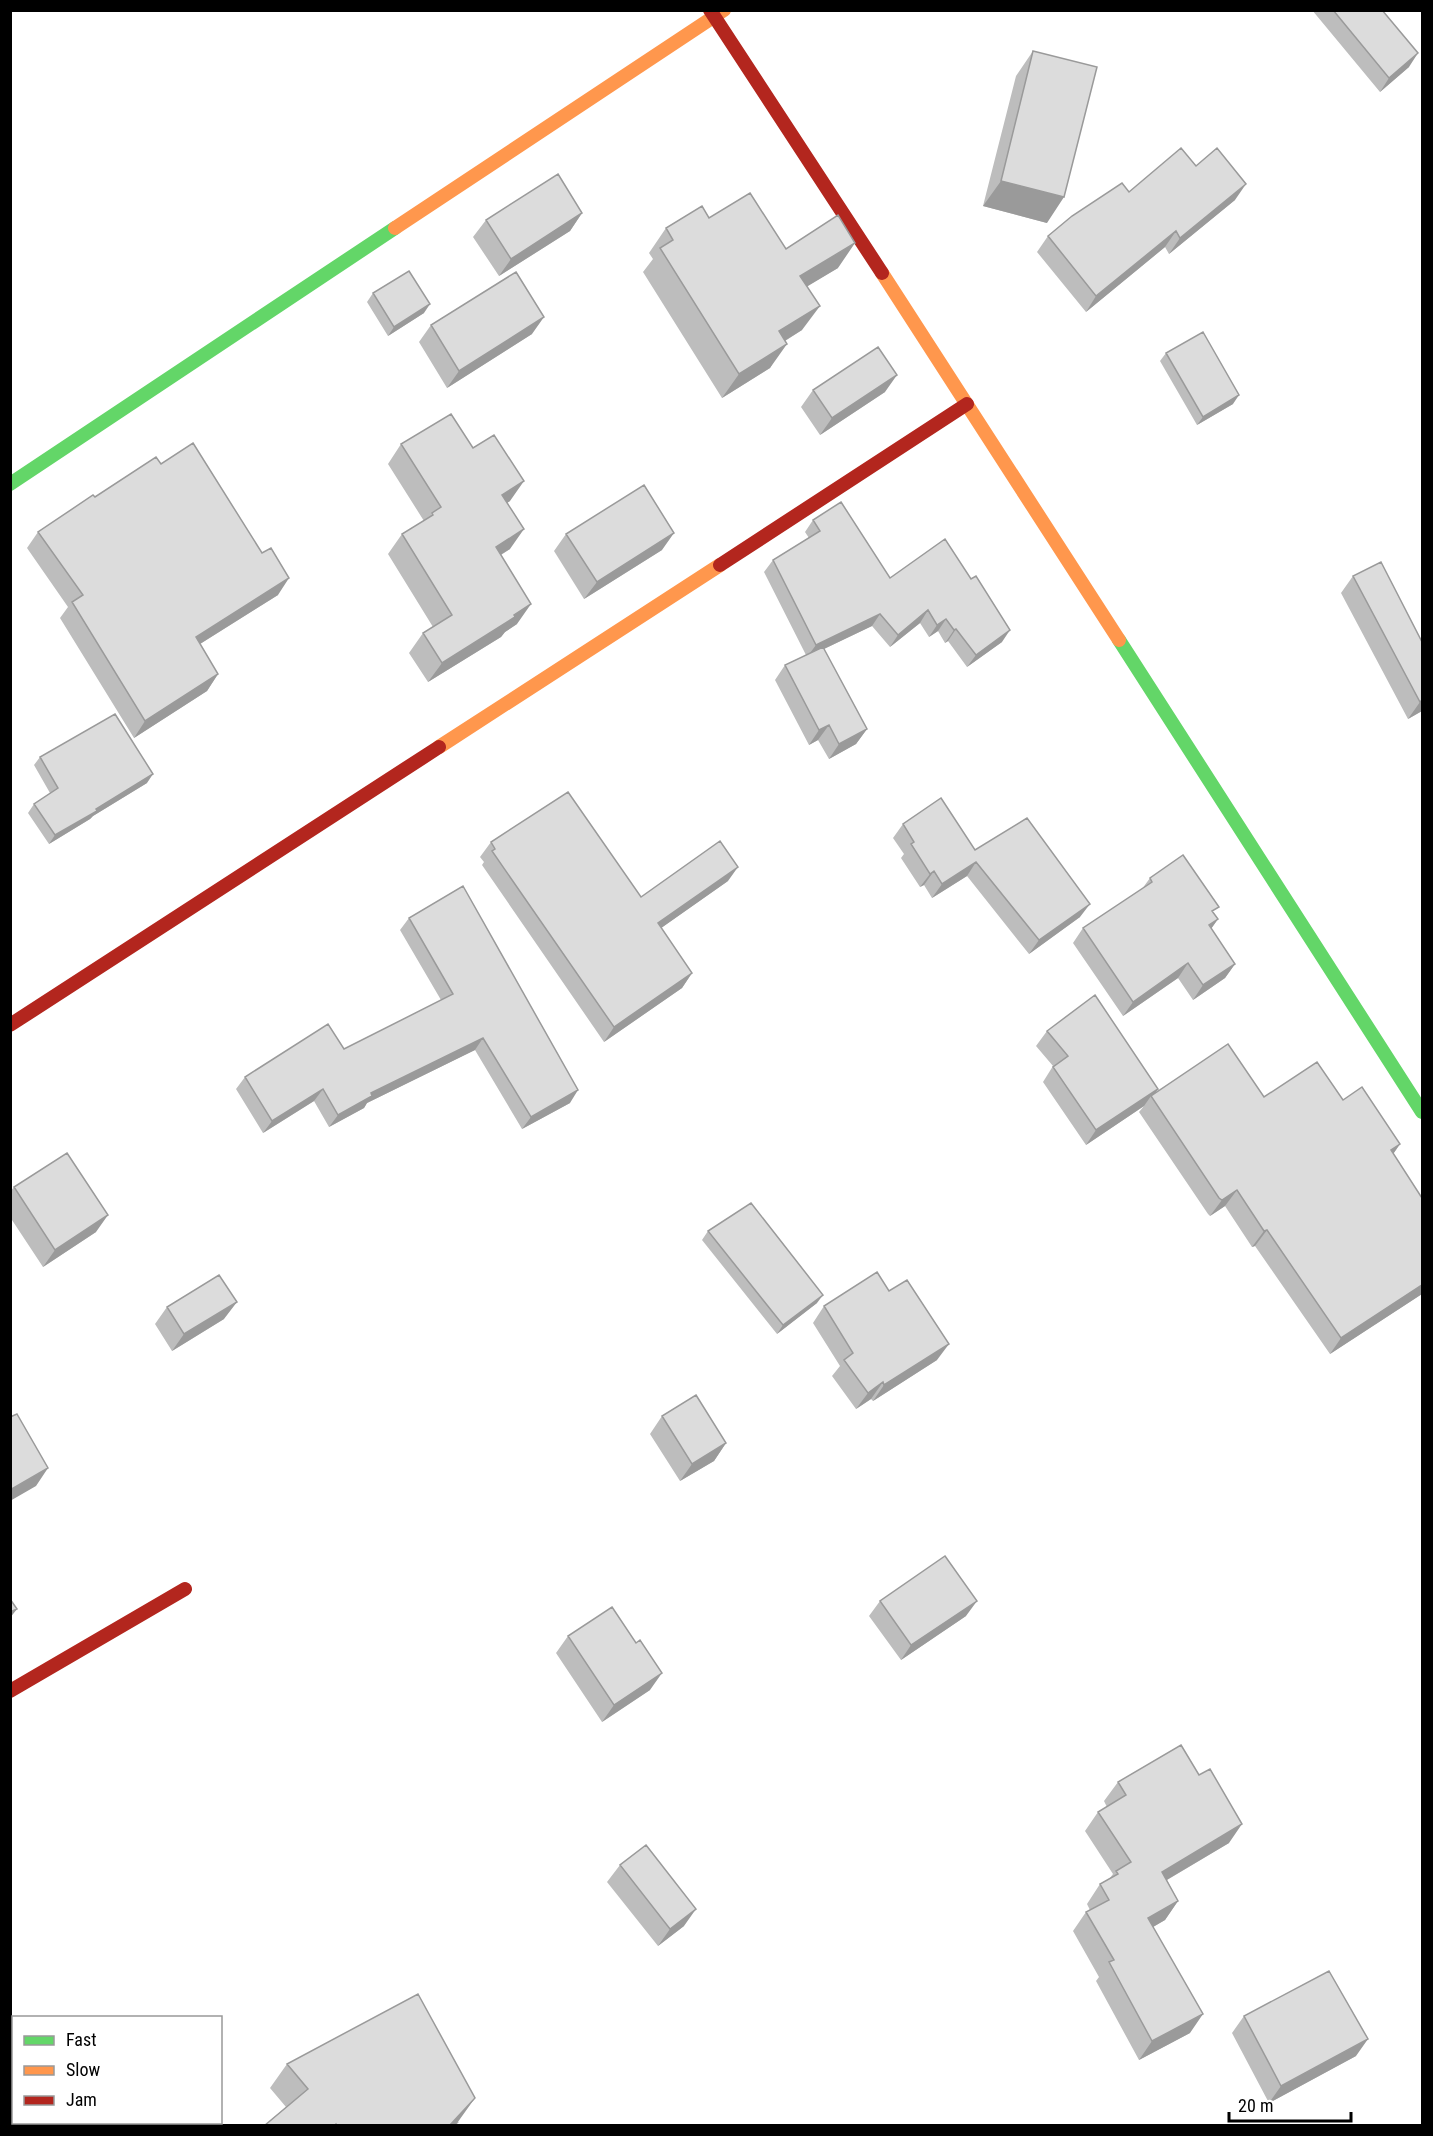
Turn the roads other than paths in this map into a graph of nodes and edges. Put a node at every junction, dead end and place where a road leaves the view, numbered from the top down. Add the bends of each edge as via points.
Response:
1 (716, 13) edge
2 (967, 404) junction
3 (10, 484) edge
4 (10, 1025) edge
5 (1422, 1112) edge
6 (185, 1589) dead end
7 (10, 1691) edge

1 - 2 street
1 - 3 street
2 - 4 street
2 - 5 street
6 - 7 street

